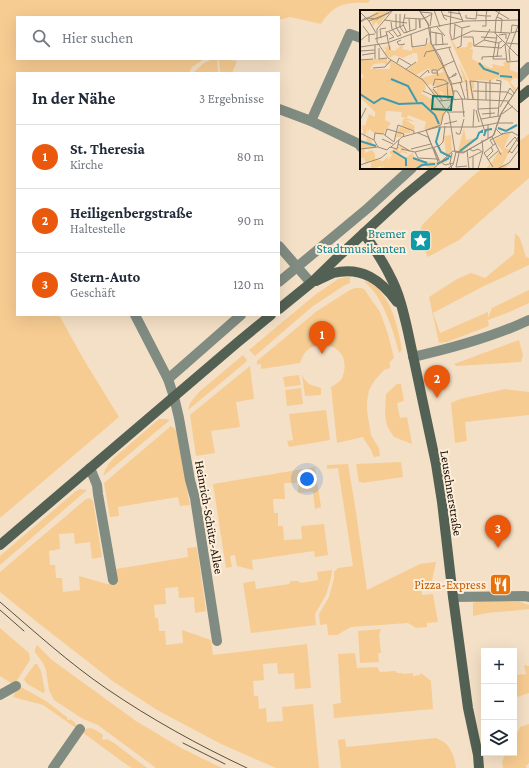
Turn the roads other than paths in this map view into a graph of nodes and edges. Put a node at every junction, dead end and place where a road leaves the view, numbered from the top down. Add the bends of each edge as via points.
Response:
1 (360, 38) edge
2 (529, 67) edge
3 (519, 77) edge
4 (529, 90) edge
5 (519, 98) edge
6 (280, 109) edge
7 (311, 121) junction
8 (360, 145) edge
9 (411, 169) edge
10 (437, 169) edge
11 (395, 183) junction
12 (404, 196) junction
13 (364, 233) junction
14 (280, 247) edge
15 (296, 267) junction
16 (280, 281) edge
17 (311, 283) junction
18 (280, 308) edge
19 (403, 311) junction
20 (136, 316) edge
21 (240, 316) edge
22 (270, 316) edge
23 (529, 320) edge
24 (413, 357) junction
25 (168, 378) junction
26 (174, 397) junction
27 (90, 468) junction
28 (0, 545) edge
29 (113, 580) dead end
30 (453, 597) junction
31 (529, 597) edge
32 (217, 642) dead end
33 (16, 686) dead end
34 (0, 695) edge
35 (80, 729) dead end
36 (53, 768) edge
37 (479, 768) edge

1 - 7 street via 350,34
2 - 3 street
4 - 5 main road
6 - 7 street
7 - 8 street
9 - 11 street
10 - 12 main road
11 - 12 street
11 - 15 street
12 - 13 main road
13 - 17 main road
13 - 19 main road, Leuschnerstraße via 391,277
14 - 15 street
15 - 16 street
15 - 17 street
17 - 18 main road
17 - 19 main road via 333,274 358,272 382,285
19 - 24 main road, Leuschnerstraße
20 - 25 street, Heinrich-Schütz-Allee
21 - 25 street
22 - 26 main road
23 - 24 street via 461,346
24 - 30 main road, Leuschnerstraße via 436,464
25 - 26 street, Heinrich-Schütz-Allee
26 - 27 main road
26 - 32 street, Heinrich-Schütz-Allee via 195,498
27 - 28 main road
27 - 29 street via 98,494
30 - 31 street
30 - 37 main road, Leuschnerstraße
33 - 34 street
35 - 36 street

